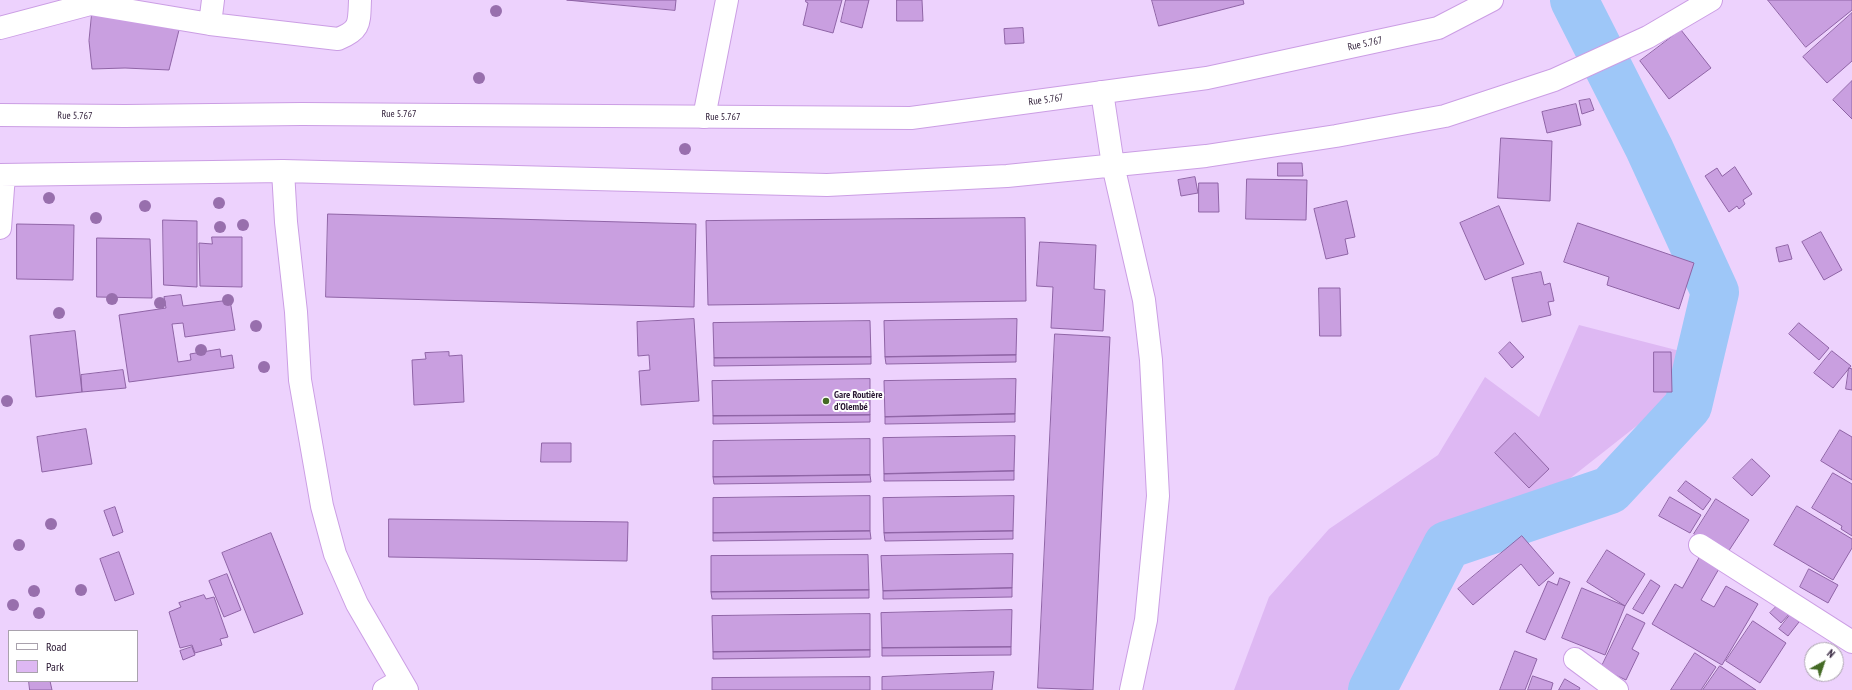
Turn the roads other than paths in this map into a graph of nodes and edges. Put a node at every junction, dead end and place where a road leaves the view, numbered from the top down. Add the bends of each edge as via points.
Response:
1 (213, 0) edge
2 (360, 0) edge
3 (727, 0) edge
4 (1492, 0) edge
5 (1712, 0) edge
6 (90, 2) edge
7 (210, 24) junction
8 (0, 28) edge
9 (1102, 92) junction
10 (0, 115) edge
11 (704, 116) junction
12 (1113, 165) junction
13 (283, 171) junction
14 (2, 175) edge
15 (0, 228) edge
16 (1700, 545) dead end
17 (1852, 642) edge
18 (1576, 659) dead end
19 (397, 687) edge
20 (1131, 690) edge
21 (1616, 690) edge

1 - 7 main road
2 - 7 main road via 358,26 350,34 338,39
3 - 11 main road
4 - 9 main road, Rue 5.767 via 1438,28 1207,78
5 - 12 main road via 1648,37 1554,80 1445,116 1214,155
6 - 7 main road
6 - 8 main road
9 - 11 main road, Rue 5.767 via 911,118
9 - 12 main road
10 - 11 main road, Rue 5.767
12 - 13 main road via 1007,176 827,185
12 - 20 main road via 1144,300 1151,360 1158,496 1146,620
13 - 14 main road
13 - 19 main road via 300,380 322,506 335,554
14 - 15 main road
16 - 17 main road
18 - 21 main road

